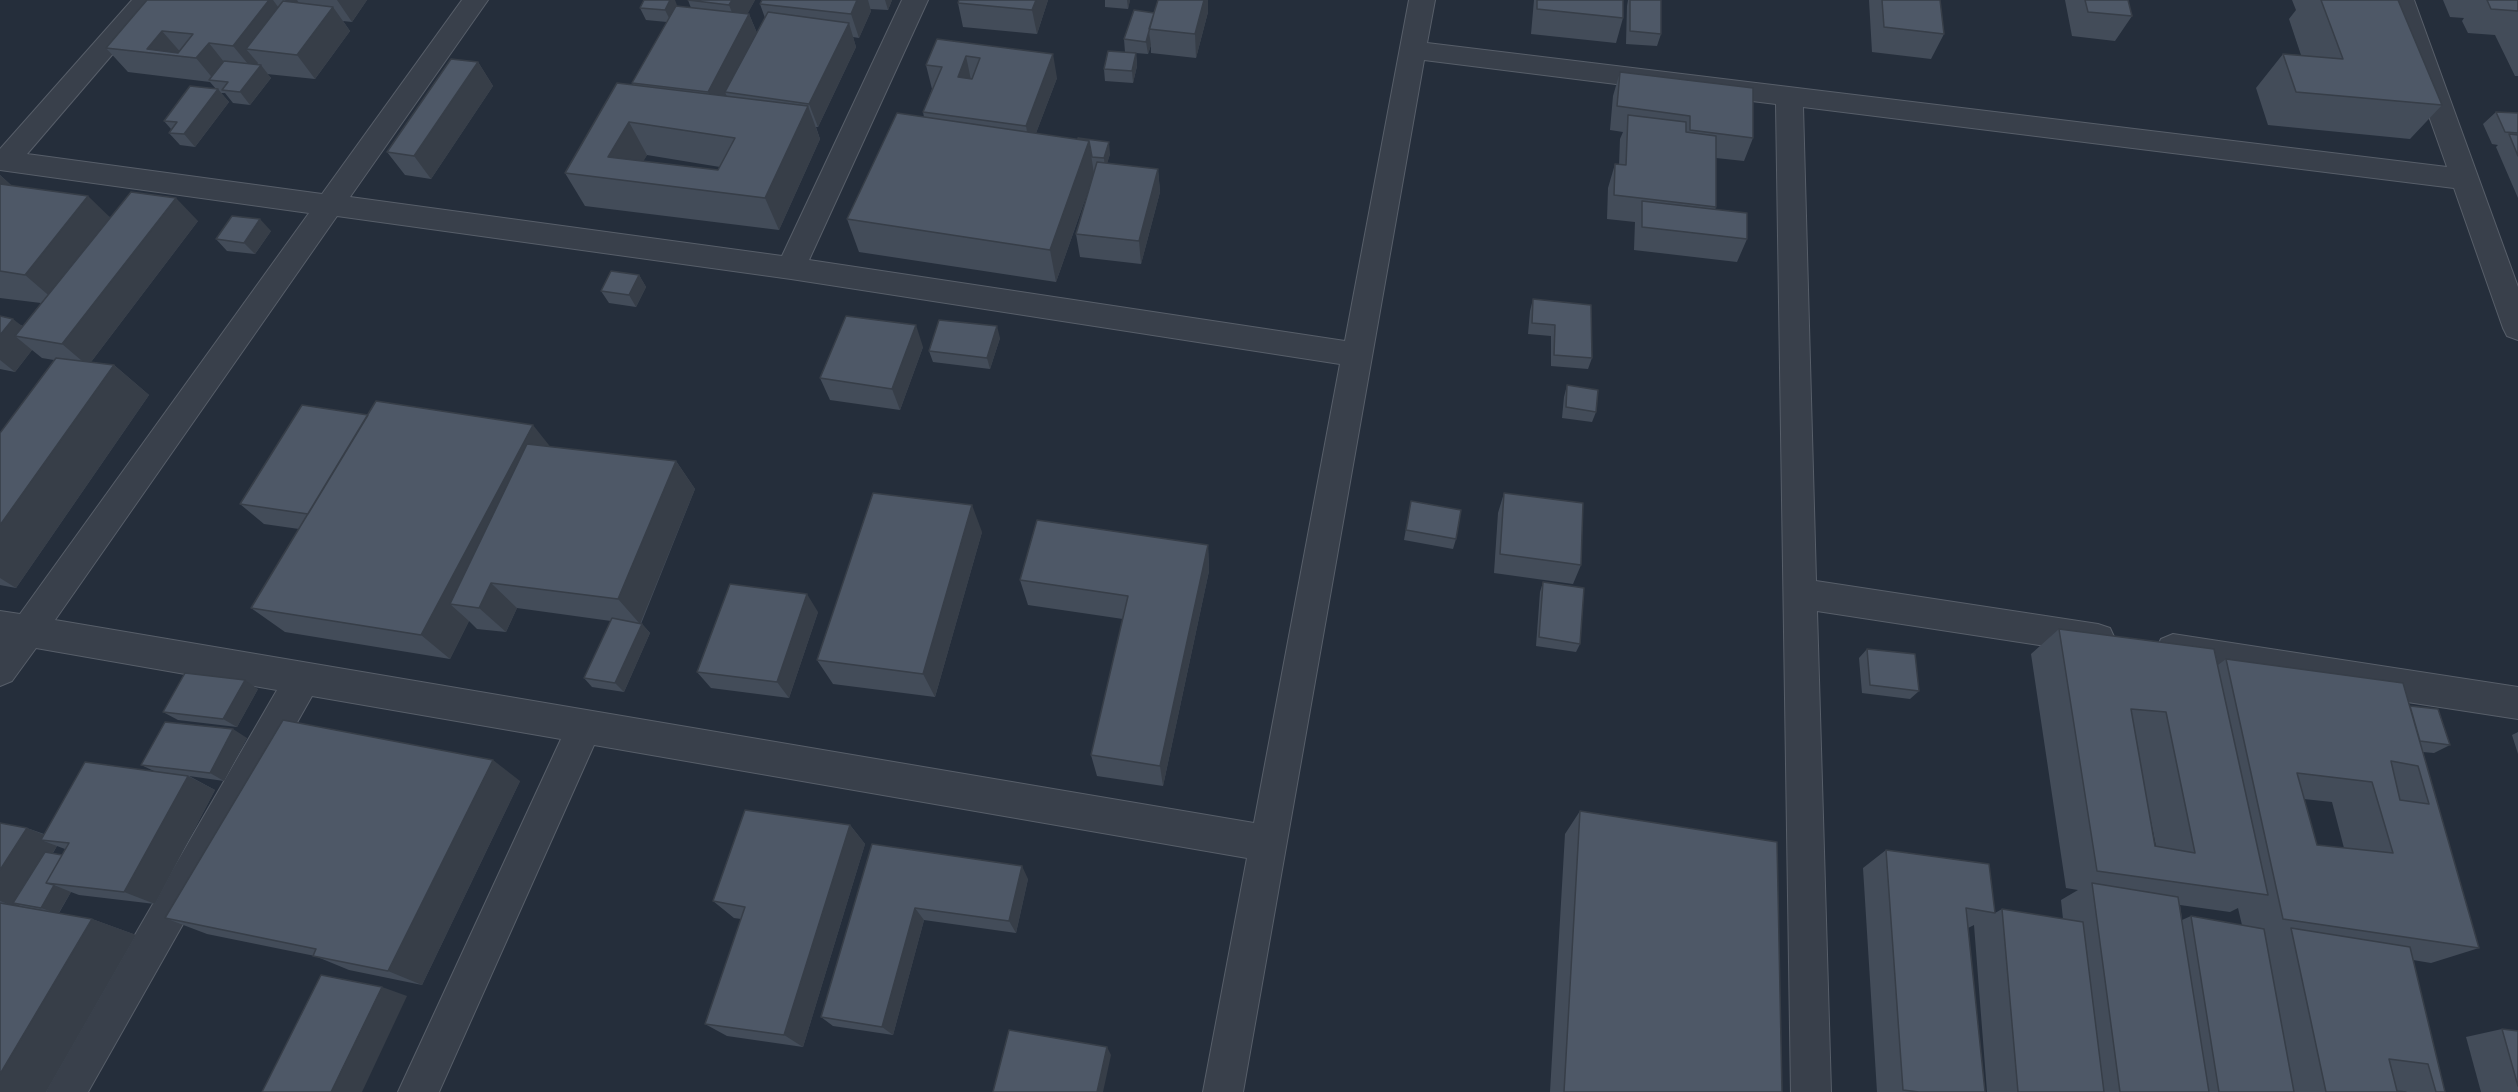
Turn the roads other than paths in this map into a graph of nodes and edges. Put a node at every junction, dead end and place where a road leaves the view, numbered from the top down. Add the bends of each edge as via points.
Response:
1 (146, 0) edge
2 (475, 0) edge
3 (915, 0) edge
4 (1422, 0) edge
5 (2402, 0) edge
6 (1413, 50) junction
7 (1789, 96) junction
8 (3, 160) edge
9 (2465, 179) junction
10 (329, 206) junction
11 (791, 268) junction
12 (2518, 328) edge
13 (1358, 354) junction
14 (1800, 593) junction
15 (14, 628) edge
16 (0, 670) edge
17 (303, 678) junction
18 (2518, 703) edge
19 (585, 726) junction
20 (1268, 844) junction
21 (66, 1092) edge
22 (418, 1092) edge
23 (1223, 1092) edge
24 (1811, 1092) edge

1 - 8 street
2 - 10 street
3 - 11 street
4 - 6 street
5 - 9 street
6 - 7 street
6 - 13 street
7 - 9 street
7 - 14 street
8 - 10 street
9 - 12 street
10 - 11 street
10 - 15 street
11 - 13 street
13 - 20 street
14 - 18 street
14 - 24 street
15 - 16 street
15 - 17 street
17 - 19 street
17 - 21 street
19 - 20 street
19 - 22 street
20 - 23 street

